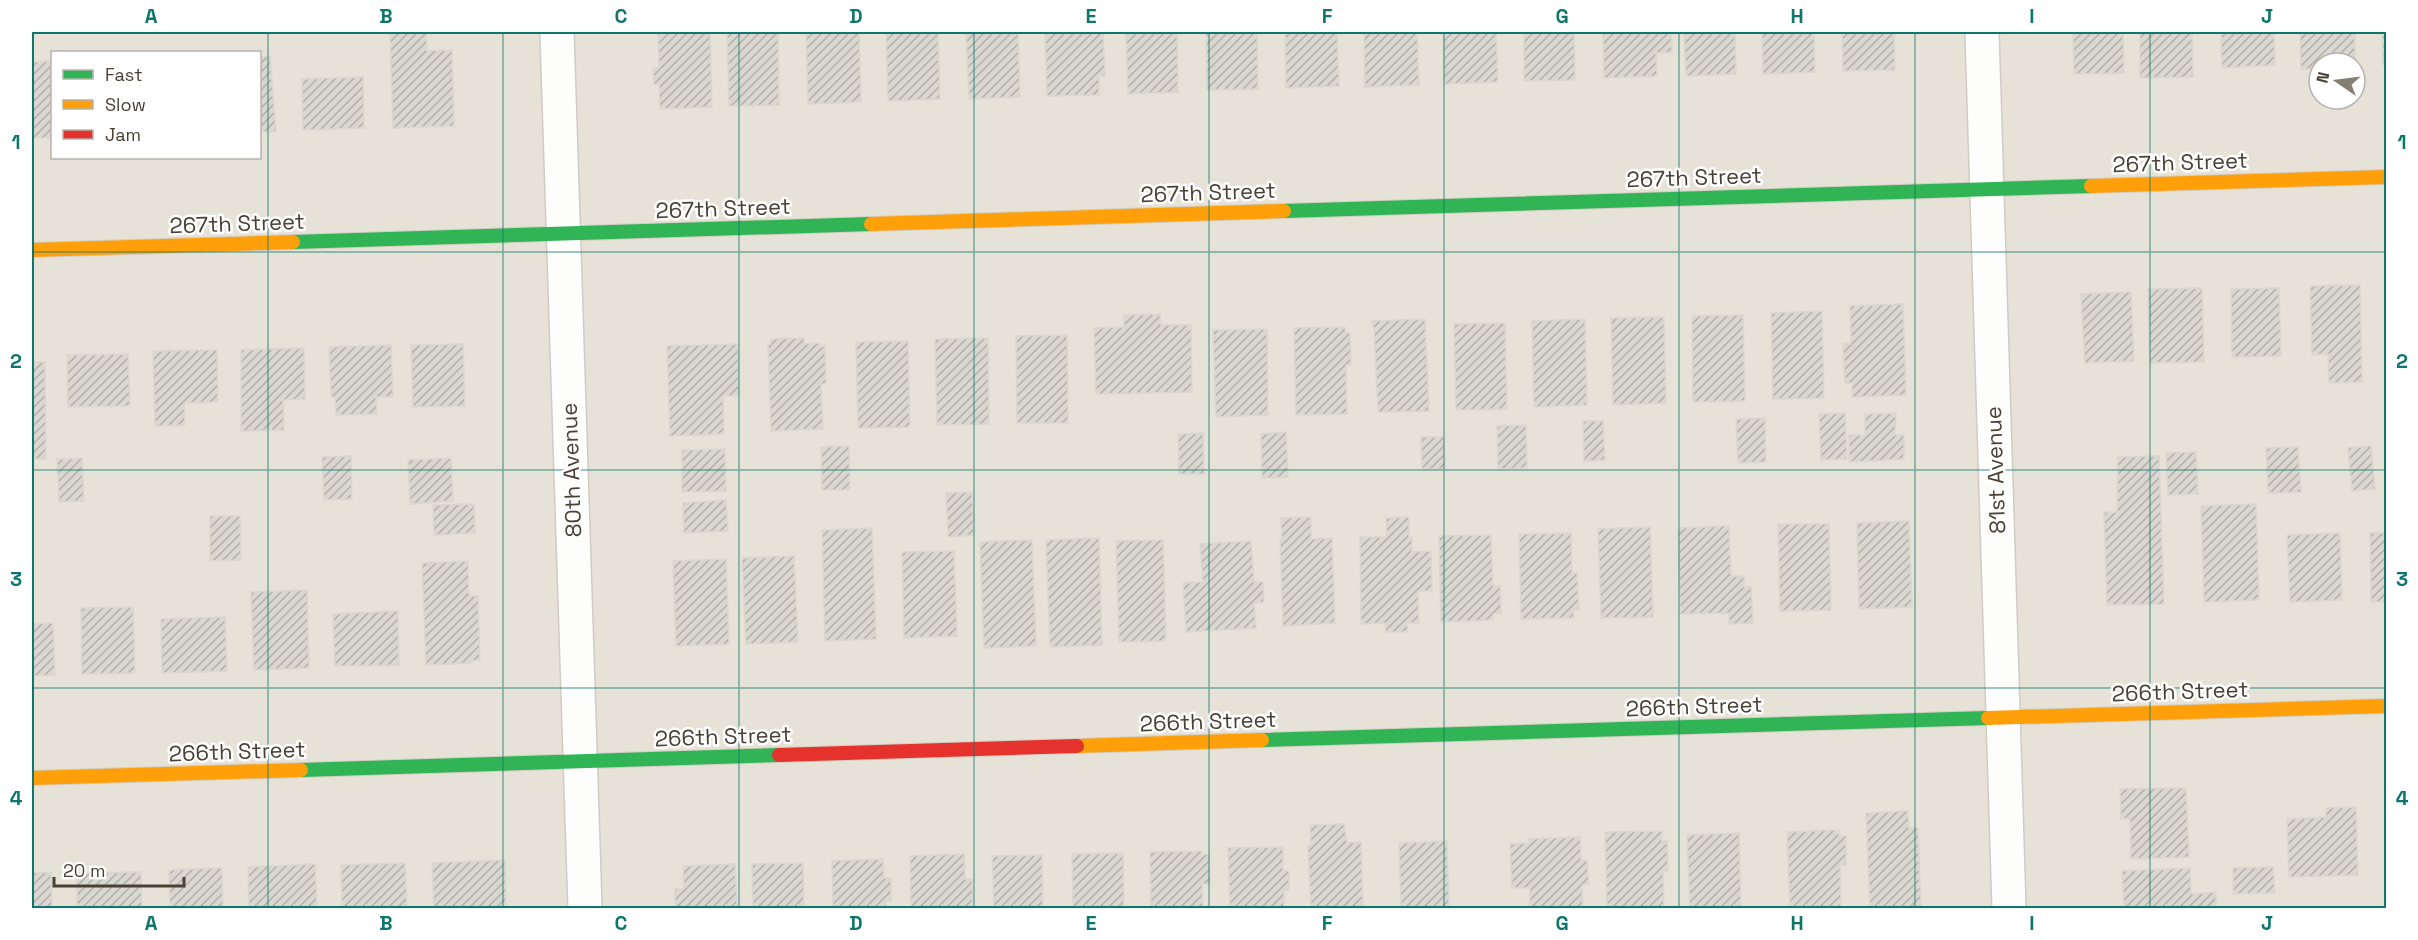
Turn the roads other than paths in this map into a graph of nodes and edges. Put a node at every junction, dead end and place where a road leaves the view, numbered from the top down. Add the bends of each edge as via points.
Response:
1 (557, 32) edge
2 (1982, 32) edge
3 (2386, 177) edge
4 (1986, 189) junction
5 (564, 234) junction
6 (32, 250) edge
7 (2386, 706) edge
8 (2003, 718) junction
9 (580, 762) junction
10 (32, 778) edge
11 (585, 909) edge
12 (2009, 909) edge

1 - 5 street, 80th Avenue
2 - 4 street, 81st Avenue
3 - 4 street, 267th Street
4 - 5 street, 267th Street
4 - 8 street, 81st Avenue
5 - 6 street, 267th Street
5 - 9 street, 80th Avenue
7 - 8 street, 266th Street
8 - 9 street, 266th Street
8 - 12 street, 81st Avenue
9 - 10 street, 266th Street
9 - 11 street, 80th Avenue

